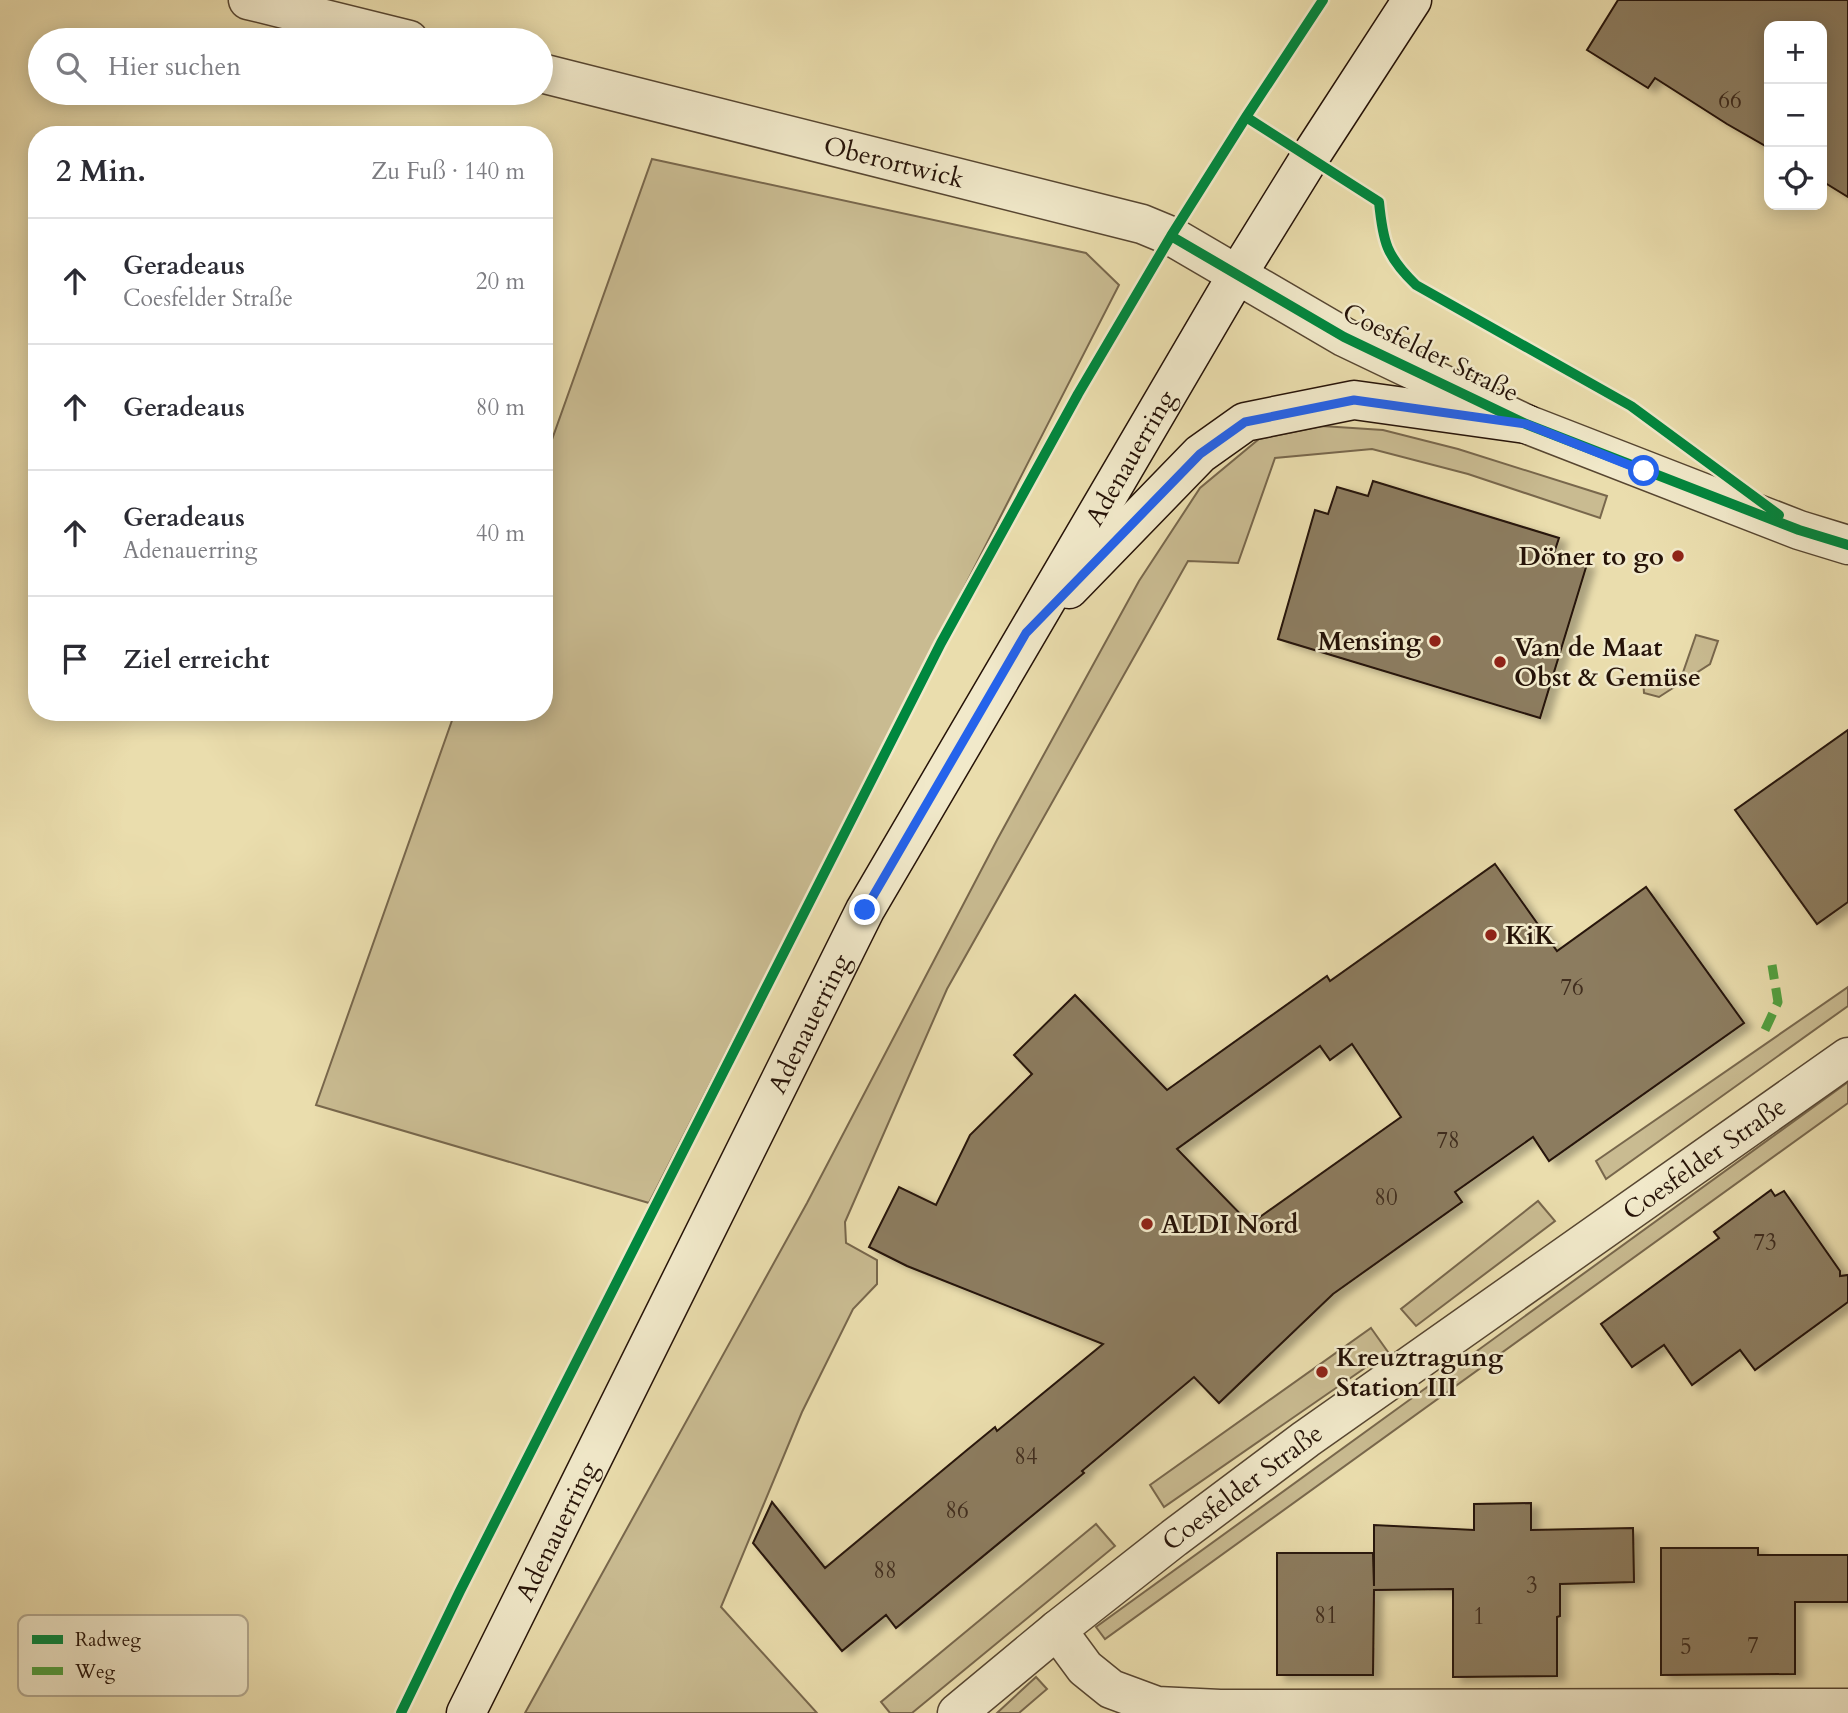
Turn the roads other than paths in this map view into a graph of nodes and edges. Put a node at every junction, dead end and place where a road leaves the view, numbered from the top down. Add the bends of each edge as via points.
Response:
1 (248, 0) edge
2 (1412, 0) edge
3 (361, 28) edge
4 (553, 76) edge
5 (1237, 275) junction
6 (1526, 424) junction
7 (1848, 545) edge
8 (1026, 633) junction
9 (1848, 1057) edge
10 (1057, 1630) junction
11 (1848, 1708) edge
12 (466, 1713) edge
13 (957, 1713) edge

1 - 3 street
2 - 5 street, Adenauerring
4 - 5 street, Oberortwick via 1142,224
5 - 6 street, Coesfelder Straße via 1344,337
5 - 8 street, Adenauerring
6 - 7 street, Coesfelder Straße
6 - 8 street via 1354,400 1245,422 1200,454
8 - 12 street, Adenauerring via 865,910
9 - 10 street, Coesfelder Straße via 1307,1439
10 - 11 street via 1085,1668 1111,1689 1157,1706
10 - 13 street, Coesfelder Straße

